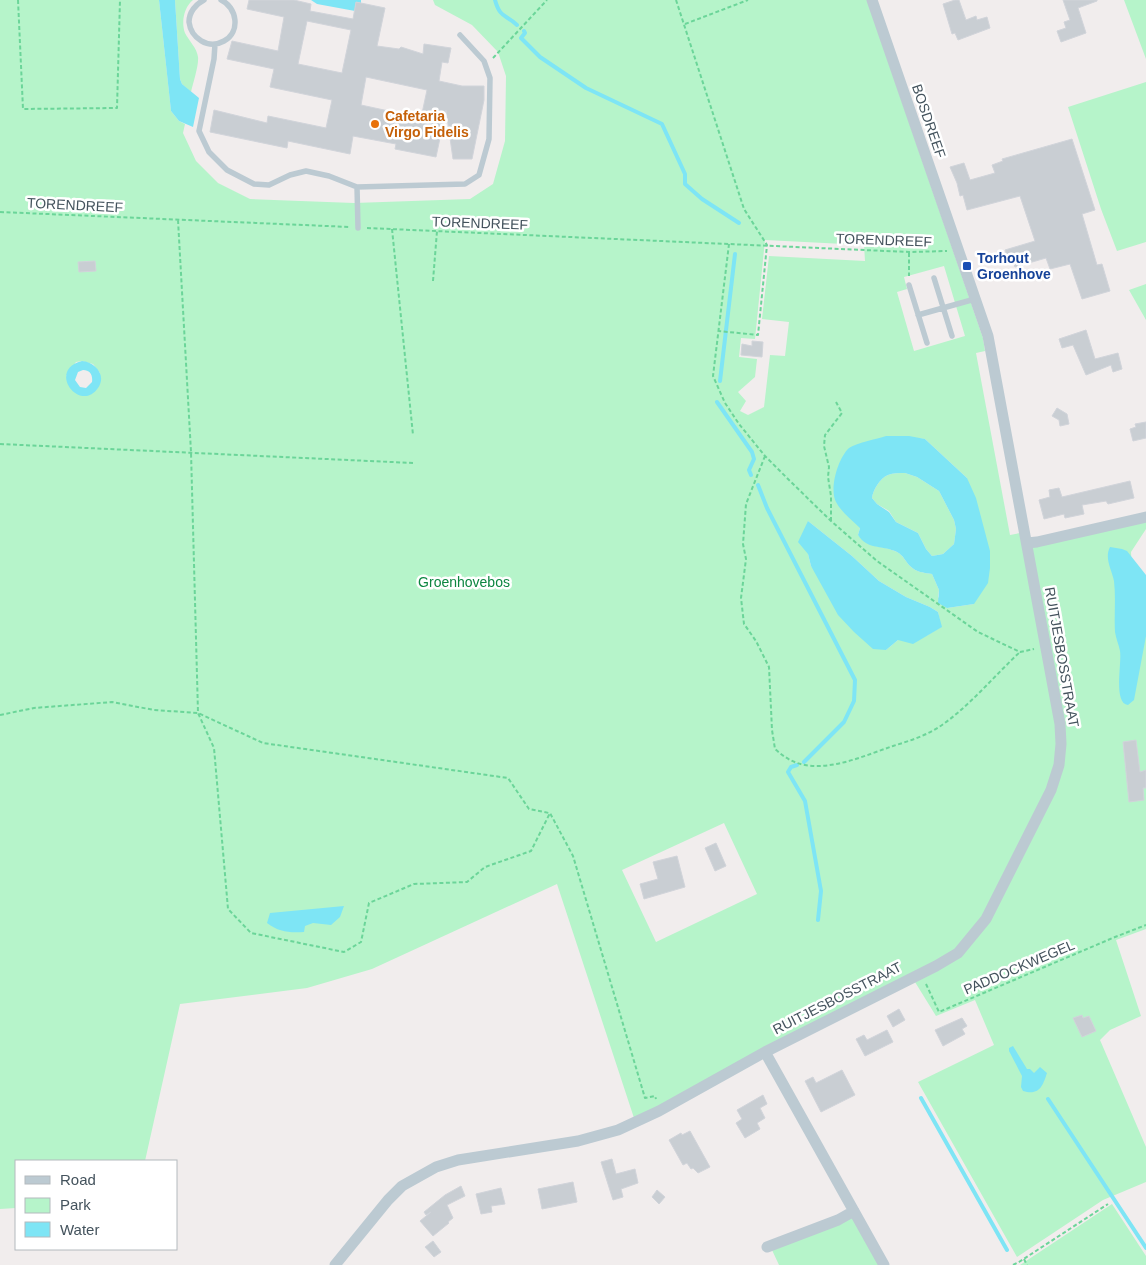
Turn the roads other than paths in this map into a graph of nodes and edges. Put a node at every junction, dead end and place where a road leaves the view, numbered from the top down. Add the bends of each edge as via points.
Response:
1 (204, 0) edge
2 (221, 0) edge
3 (872, 0) edge
4 (460, 35) dead end
5 (215, 44) junction
6 (357, 188) junction
7 (358, 228) road end
8 (959, 251) joint
9 (934, 278) dead end
10 (909, 286) road end
11 (975, 299) junction
12 (943, 308) junction
13 (918, 315) junction
14 (952, 336) dead end
15 (927, 343) dead end
16 (1146, 517) edge
17 (1027, 543) junction
18 (765, 1052) junction
19 (854, 1211) junction
20 (767, 1248) dead end
21 (335, 1265) edge
22 (884, 1265) edge

1 - 5 lane via 194,7 189,19 191,30 204,43
2 - 5 lane via 235,15 235,24 231,35
3 - 8 street, BOSDREEF
4 - 6 lane via 484,61 490,78 489,139 479,174 465,184
5 - 6 lane via 199,131 209,152 227,170 254,184 270,185 306,171 330,176
6 - 7 lane
8 - 11 street, RUITJESBOSSTRAAT
9 - 12 lane
10 - 13 lane
11 - 12 lane
11 - 17 street, RUITJESBOSSTRAAT via 988,336
12 - 13 lane
12 - 14 lane
13 - 15 lane
16 - 17 street
17 - 18 street, RUITJESBOSSTRAAT via 1060,724 1059,765 1051,790 986,919 958,953
18 - 19 street, RUITJESBOSSTRAAT
18 - 21 street, RUITJESBOSSTRAAT via 618,1130 578,1141 458,1160 436,1167 402,1186
19 - 20 street
19 - 22 street, RUITJESBOSSTRAAT

